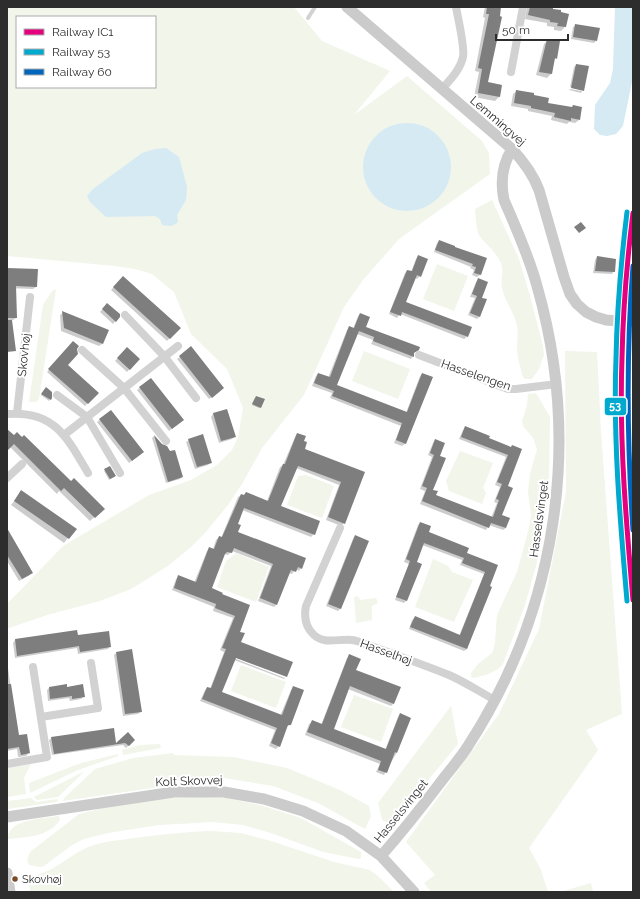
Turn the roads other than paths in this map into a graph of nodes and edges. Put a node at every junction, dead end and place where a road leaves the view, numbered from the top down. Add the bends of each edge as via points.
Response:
1 (315, 7) edge
2 (347, 7) edge
3 (456, 7) edge
4 (522, 7) edge
5 (308, 18) dead end
6 (511, 72) dead end
7 (442, 90) junction
8 (512, 149) junction
9 (30, 297) dead end
10 (125, 315) dead end
11 (633, 322) edge
12 (178, 346) dead end
13 (82, 350) dead end
14 (419, 355) dead end
15 (164, 356) junction
16 (557, 384) junction
17 (124, 388) junction
18 (57, 394) dead end
19 (196, 398) dead end
20 (17, 413) junction
21 (7, 414) edge
22 (87, 417) junction
23 (64, 435) junction
24 (166, 441) dead end
25 (22, 464) dead end
26 (88, 473) dead end
27 (120, 473) dead end
28 (7, 478) edge
29 (340, 528) dead end
30 (91, 663) dead end
31 (33, 667) dead end
32 (495, 700) junction
33 (41, 717) junction
34 (7, 764) edge
35 (7, 816) edge
36 (381, 856) junction
37 (7, 873) edge
38 (10, 892) edge
39 (414, 892) edge

1 - 5 lane
2 - 7 street, Lemmingvej
3 - 7 street via 463,57
4 - 6 street
7 - 8 street, Lemmingvej
8 - 11 street, Lemmingvej via 534,177 570,294 586,312 606,320
8 - 16 street, Hasselsvinget via 504,164 502,193 528,256 537,286
9 - 20 street, Skovhøj
10 - 15 street
12 - 15 street
13 - 17 street
14 - 16 street, Hasselengen via 508,388
15 - 17 street
15 - 19 street
16 - 32 street, Hasselsvinget via 560,458 550,547 527,628
17 - 22 street
17 - 24 street
18 - 22 street
20 - 21 street
20 - 23 street via 45,420
22 - 23 street
22 - 27 street
23 - 26 street
25 - 28 street
29 - 32 street, Hasselhøj via 306,606 304,615 313,634 331,642 354,640 371,646 450,676
30 - 33 street via 98,708
31 - 33 street
32 - 36 street, Hasselsvinget via 468,747
33 - 34 street via 47,757
35 - 36 street, Kolt Skovvej via 174,792 224,792 264,799 303,811 346,831
36 - 39 street, Kolt Skovvej
37 - 38 street

